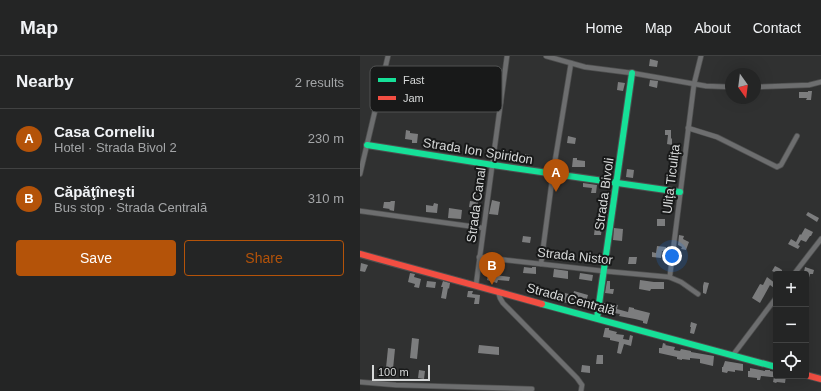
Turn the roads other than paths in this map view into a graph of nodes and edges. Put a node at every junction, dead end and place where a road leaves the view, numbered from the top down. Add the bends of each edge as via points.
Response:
1 (388, 56) edge
2 (507, 56) edge
3 (546, 56) edge
4 (702, 56) edge
5 (571, 63) junction
6 (386, 66) edge
7 (632, 73) junction
8 (821, 82) edge
9 (694, 84) junction
10 (725, 87) edge
11 (761, 87) edge
12 (502, 94) edge
13 (375, 112) edge
14 (500, 112) edge
15 (688, 128) junction
16 (797, 136) dead end
17 (367, 145) junction
18 (493, 165) junction
19 (360, 174) edge
20 (553, 174) junction
21 (616, 182) junction
22 (680, 192) junction
23 (360, 211) edge
24 (483, 228) junction
25 (821, 239) edge
26 (360, 254) edge
27 (479, 257) junction
28 (541, 264) junction
29 (603, 271) junction
30 (796, 271) edge
31 (669, 277) junction
32 (476, 285) junction
33 (498, 291) junction
34 (698, 294) dead end
35 (773, 302) edge
36 (597, 318) junction
37 (732, 355) junction
38 (773, 366) edge
39 (809, 376) edge
40 (821, 379) edge
41 (360, 382) edge
42 (475, 389) edge
43 (532, 389) dead end
44 (581, 391) edge

1 - 6 street
2 - 12 street, Strada Canal
3 - 5 street
4 - 9 street, Ulița Ticulița
5 - 7 street
5 - 20 street
7 - 9 street
7 - 21 street, Strada Bivoli
8 - 11 street via 809,85
9 - 10 street
9 - 15 street, Ulița Ticulița
13 - 17 street
14 - 18 street, Strada Canal
15 - 16 street via 718,137 777,167 781,166
15 - 22 street, Ulița Ticulița
17 - 18 street, Strada Ion Spiridon
17 - 19 street
18 - 20 street, Strada Ion Spiridon
18 - 24 street, Strada Canal
20 - 21 street, Strada Ion Spiridon
20 - 28 street
21 - 22 street, Strada Ion Spiridon
21 - 29 street, Strada Bivoli
22 - 31 street, Ulița Ticulița
23 - 24 street
24 - 27 street, Strada Canal
25 - 30 street
26 - 32 street, Strada Centrală
27 - 28 street, Strada Nistor
27 - 32 street, Strada Canal
28 - 29 street, Strada Nistor
29 - 31 street, Strada Nistor
29 - 36 street, Strada Bivoli
31 - 34 street, Strada Nistor via 687,285
32 - 33 street, Strada Centrală
33 - 36 street, Strada Centrală
33 - 44 street via 503,303 577,378 582,385
35 - 37 street
36 - 37 street, Strada Centrală
37 - 38 street, Strada Centrală
39 - 40 street
41 - 42 street
42 - 43 street

